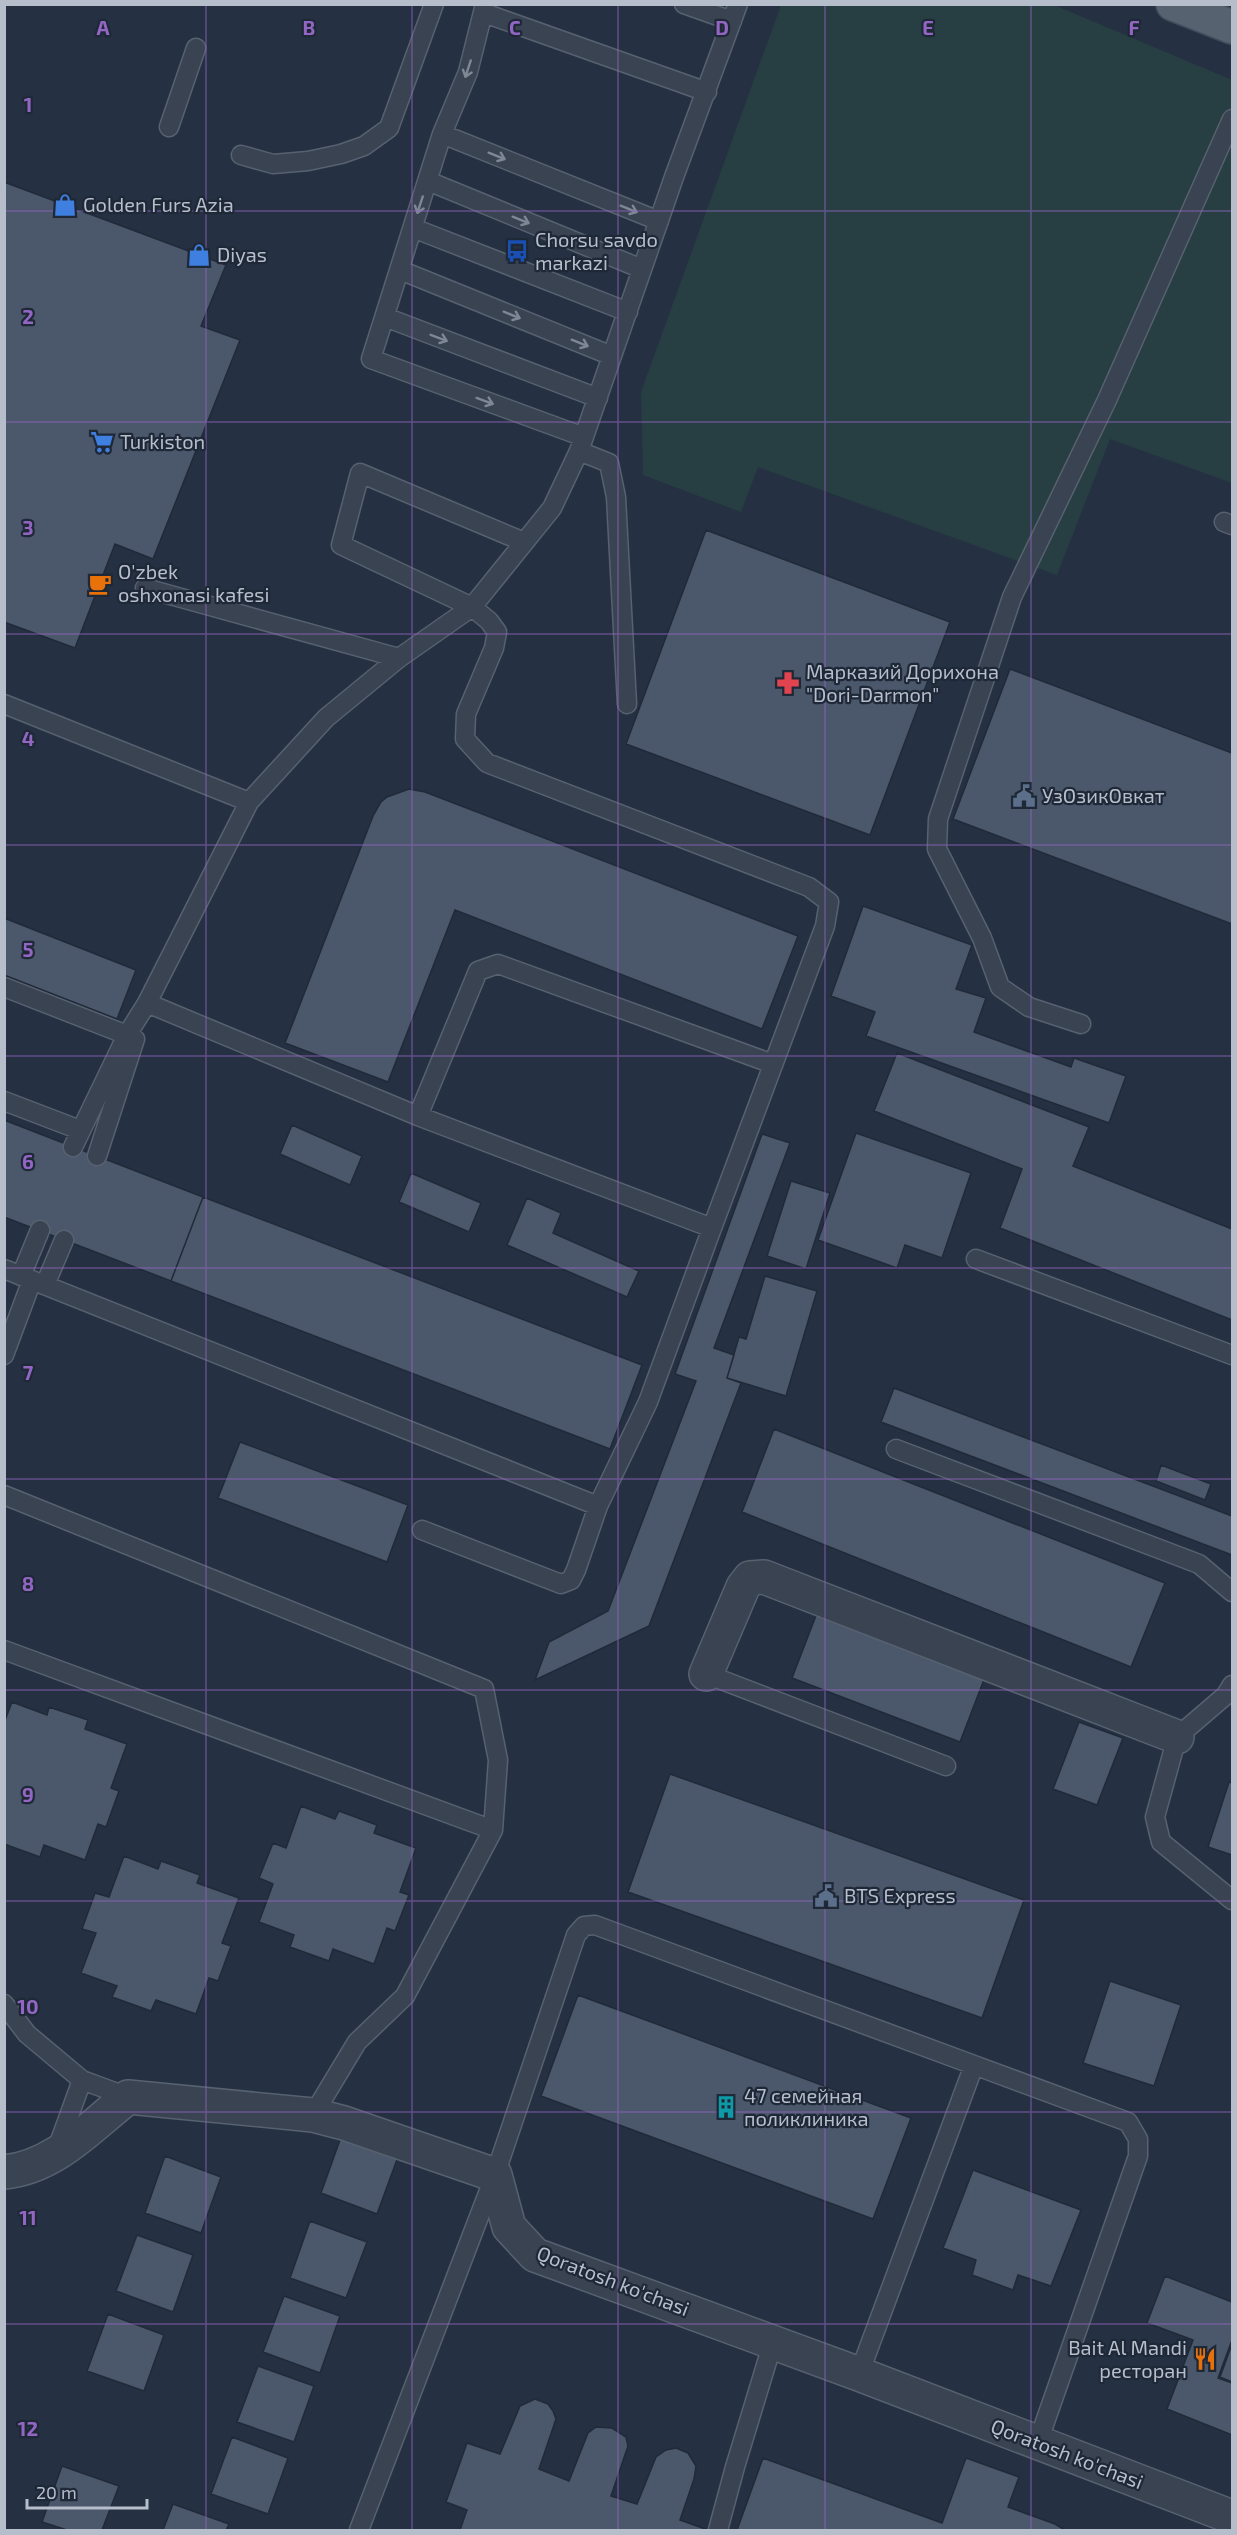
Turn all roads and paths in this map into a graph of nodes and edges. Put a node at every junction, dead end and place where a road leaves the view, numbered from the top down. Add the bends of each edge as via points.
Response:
1 (434, 4) edge
2 (684, 4) edge
3 (1173, 4) edge
4 (484, 9) edge
5 (735, 13) edge
6 (1233, 27) edge
7 (196, 48) dead end
8 (707, 93) junction
9 (1233, 119) edge
10 (169, 127) dead end
11 (442, 134) junction
12 (241, 155) dead end
13 (428, 182) junction
14 (659, 221) junction
15 (413, 228) junction
16 (642, 269) junction
17 (400, 270) junction
18 (628, 312) junction
19 (385, 317) junction
20 (612, 356) junction
21 (598, 398) junction
22 (581, 444) junction
23 (524, 542) junction
24 (145, 588) dead end
25 (472, 607) junction
26 (399, 658) junction
27 (4, 704) edge
28 (627, 704) dead end
29 (249, 802) junction
30 (4, 987) edge
31 (147, 1003) junction
32 (1081, 1024) dead end
33 (127, 1035) junction
34 (773, 1064) junction
35 (4, 1101) edge
36 (418, 1116) junction
37 (97, 1156) dead end
38 (712, 1228) junction
39 (40, 1230) dead end
40 (64, 1239) dead end
41 (976, 1259) dead end
42 (26, 1277) edge
43 (4, 1355) edge
44 (1233, 1355) edge
45 (896, 1449) dead end
46 (4, 1495) edge
47 (598, 1506) junction
48 (422, 1530) dead end
49 (1233, 1592) edge
50 (4, 1650) edge
51 (706, 1674) joint
52 (1233, 1685) edge
53 (1177, 1737) junction
54 (946, 1766) dead end
55 (493, 1830) junction
56 (1233, 1900) edge
57 (4, 2004) edge
58 (974, 2065) junction
59 (82, 2080) junction
60 (128, 2097) junction
61 (313, 2115) junction
62 (55, 2156) junction
63 (4, 2172) edge
64 (495, 2175) junction
65 (773, 2342) junction
66 (859, 2374) junction
67 (1038, 2442) junction
68 (1233, 2517) edge
69 (359, 2530) edge
70 (718, 2530) edge

1 - 12 lane via 389,128 364,146 308,161 273,164
2 - 5 lane
3 - 6 main road
4 - 8 lane
4 -> 11 lane via 468,72
5 - 8 lane
7 - 10 lane
8 - 14 lane
9 - 32 lane via 1107,400 1012,597 938,819 937,849 982,938 1000,987 1029,1007
11 - 13 lane
11 -> 14 lane
13 -> 15 lane
13 -> 16 lane
14 - 16 lane
15 - 17 lane
15 - 18 lane
16 - 18 lane
17 - 19 lane
17 -> 20 lane
18 - 20 lane
19 -> 21 lane
19 -> 22 lane via 371,359
20 - 21 lane
21 - 22 lane
22 - 23 lane via 552,508
22 - 28 lane via 609,464 616,497
23 - 25 lane
23 - 25 lane via 360,473 341,545
24 - 26 lane
25 - 26 lane
25 - 34 lane via 497,632 466,714 465,739 487,763 808,887 829,902 825,926
26 - 29 lane via 326,718
27 - 29 lane
29 - 31 lane
30 - 33 lane
31 - 33 lane
31 - 36 lane
31 - 37 lane
33 - 35 lane via 77,1139
34 - 36 lane via 498,964 478,971
34 - 38 lane
36 - 38 lane
38 - 47 lane via 648,1402
39 - 42 lane
40 - 42 lane
41 - 44 lane
42 - 43 lane
42 - 47 lane
45 - 49 lane via 1199,1564
46 - 55 lane via 484,1689 498,1760
47 - 48 lane via 576,1570 571,1580 561,1584
50 - 55 lane
51 - 53 street via 743,1587 750,1578 764,1577
51 - 54 lane
52 - 53 lane
53 - 56 lane via 1155,1817 1161,1842
55 - 61 lane via 405,1996 357,2042
57 - 59 lane via 27,2034
58 - 64 lane via 595,1925 584,1926 576,1935
58 - 66 lane
58 - 67 lane via 1128,2122 1138,2139 1138,2156
59 - 60 lane
59 - 62 lane
60 - 61 street
60 - 62 street
61 - 64 street
62 - 63 street
64 - 65 street, Qoratosh ko'chasi via 509,2227 535,2255
64 - 69 lane
65 - 66 street, Qoratosh ko'chasi
65 - 70 lane
66 - 67 street, Qoratosh ko'chasi
67 - 68 street, Qoratosh ko'chasi

